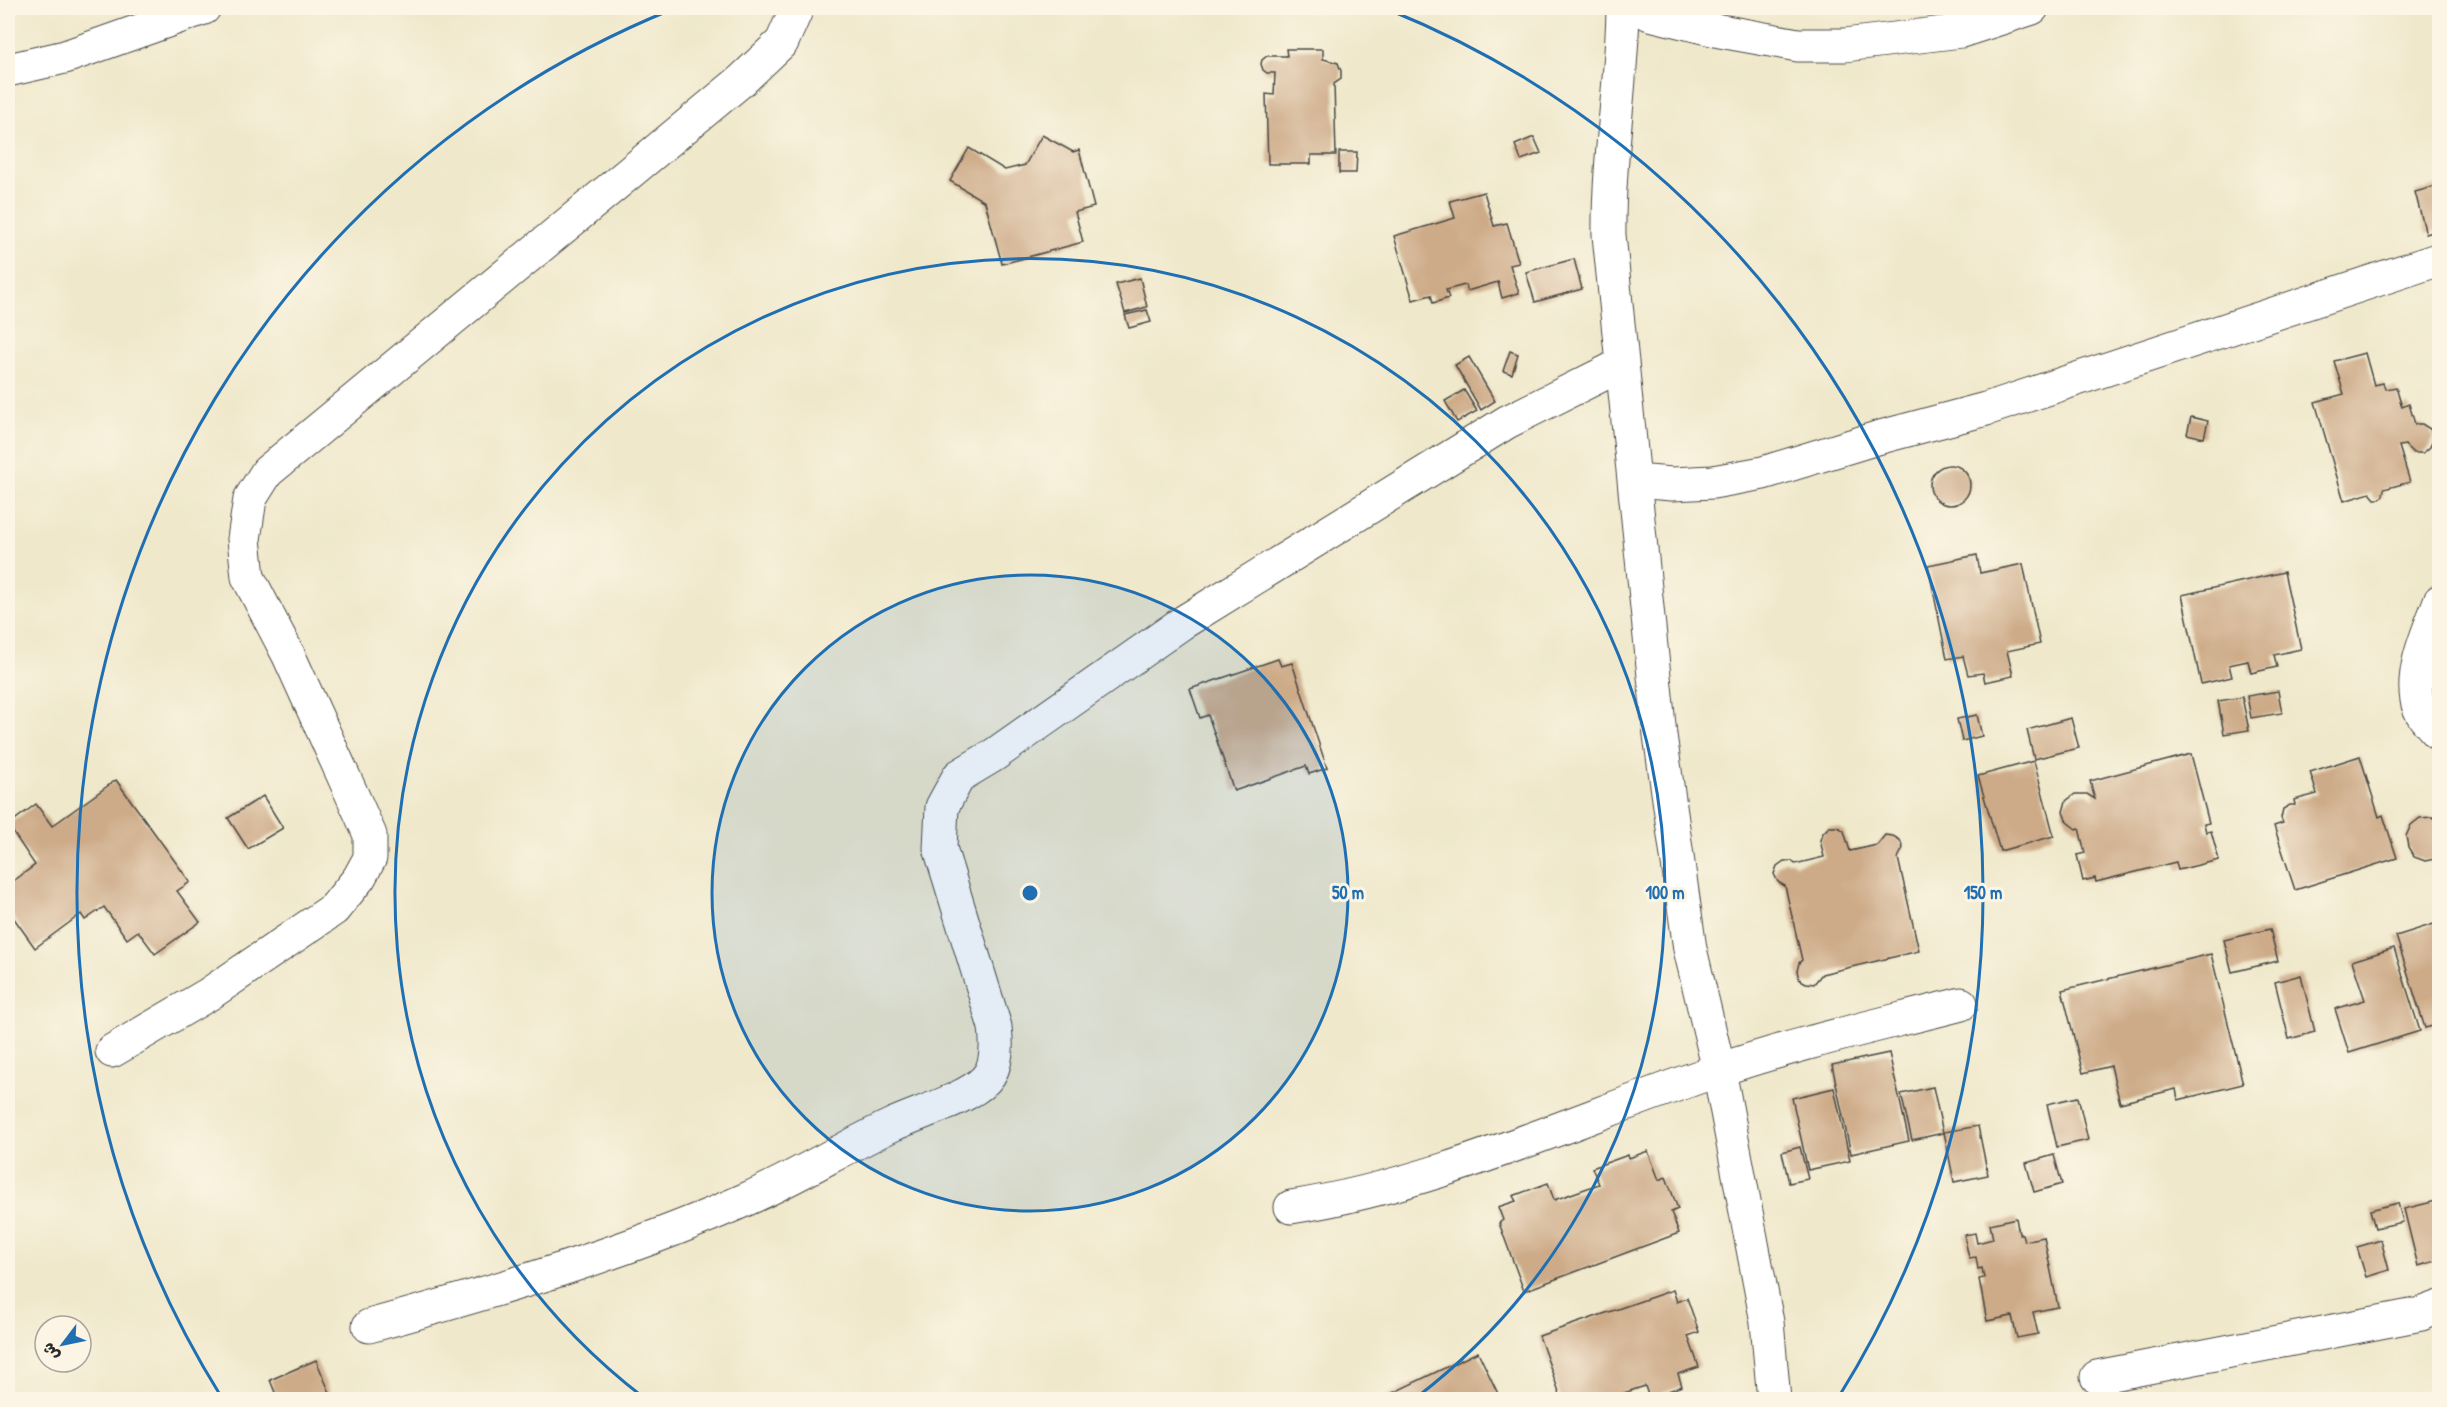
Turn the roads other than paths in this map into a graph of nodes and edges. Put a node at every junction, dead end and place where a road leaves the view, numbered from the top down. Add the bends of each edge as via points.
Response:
1 (204, 8) edge
2 (797, 8) edge
3 (1623, 8) edge
4 (1640, 8) edge
5 (2032, 8) edge
6 (8, 69) edge
7 (2439, 259) edge
8 (1621, 365) junction
9 (1635, 481) junction
10 (2439, 601) edge
11 (2439, 735) edge
12 (1960, 1004) dead end
13 (112, 1051) dead end
14 (1719, 1070) junction
15 (1291, 1207) dead end
16 (2439, 1307) edge
17 (369, 1326) dead end
18 (2097, 1377) dead end
19 (1774, 1400) edge

1 - 6 street via 65,57
2 - 13 street via 782,42 742,80 267,472 250,499 244,539 248,577 289,656 370,835 370,858 334,909 209,994
3 - 8 street via 1609,190 1609,235
4 - 5 street via 1720,32 1810,45 1845,45 1961,32
7 - 9 street via 1986,409 1763,473 1713,482
8 - 9 street
8 - 17 street via 1507,422 1192,616 959,776 942,807 940,848 995,1028 996,1056 986,1079 967,1093 892,1125 754,1195 633,1245 515,1285
9 - 14 street via 1660,735 1685,913
10 - 11 street via 2418,667 2417,701
12 - 14 street
14 - 15 street via 1444,1170 1336,1200
14 - 19 street via 1767,1322
16 - 18 street via 2421,1314

